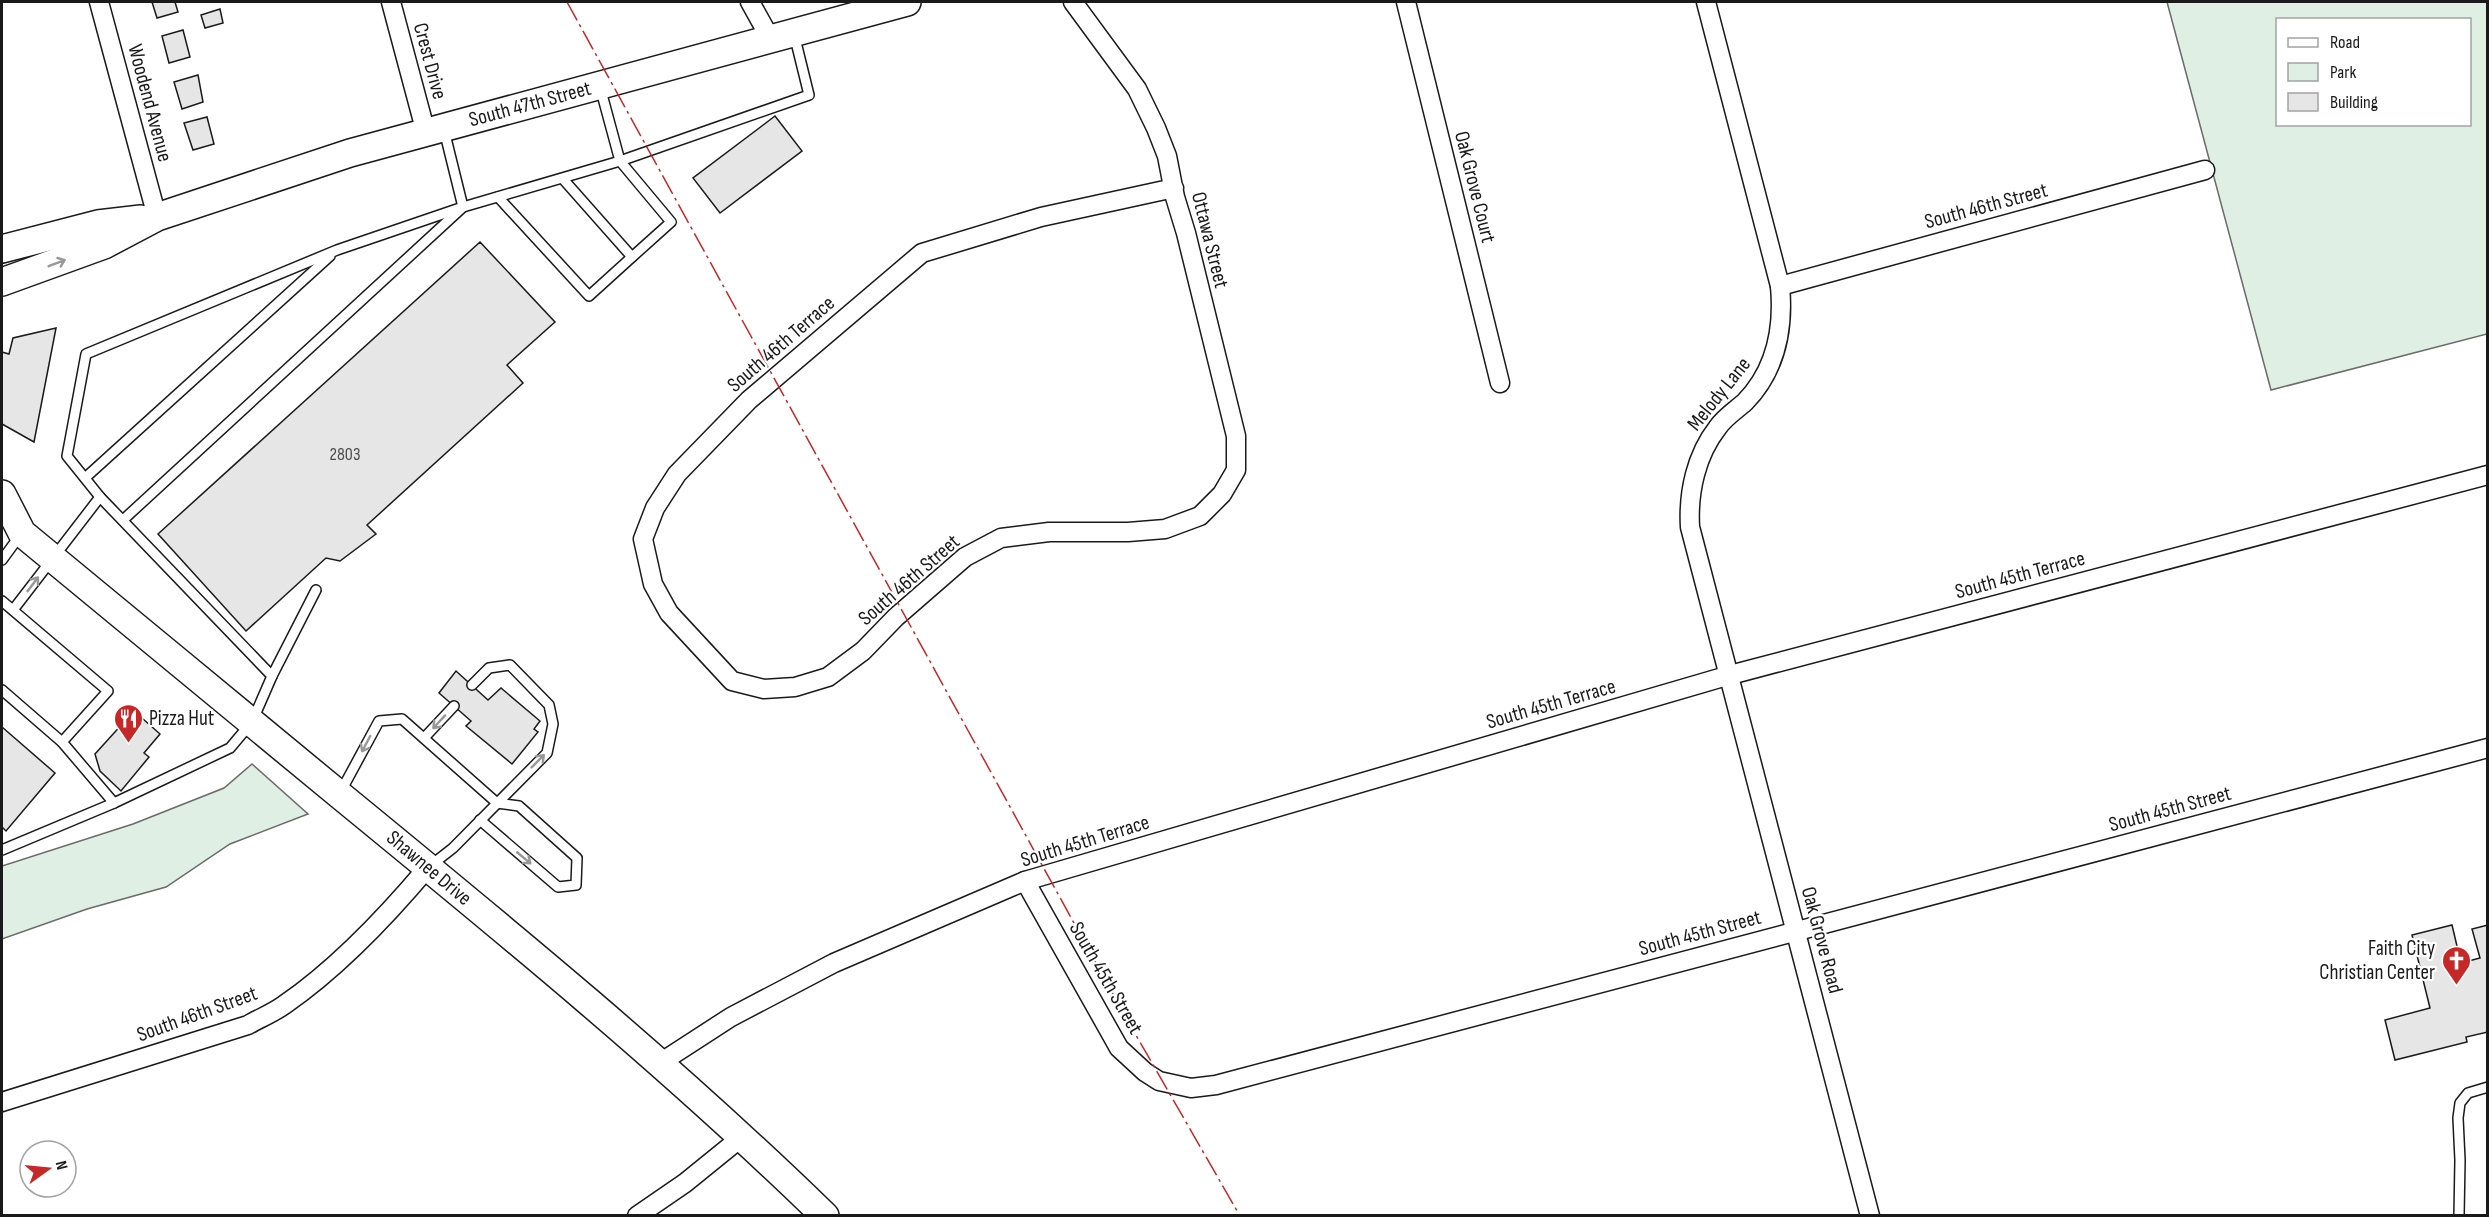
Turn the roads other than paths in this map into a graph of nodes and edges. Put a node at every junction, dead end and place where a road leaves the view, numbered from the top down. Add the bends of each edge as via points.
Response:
1 (99, 2) edge
2 (391, 2) edge
3 (750, 2) edge
4 (907, 2) edge
5 (1073, 2) edge
6 (1406, 2) edge
7 (1706, 2) edge
8 (782, 35) junction
9 (600, 85) junction
10 (435, 130) junction
11 (620, 161) junction
12 (2205, 170) dead end
13 (563, 179) junction
14 (1174, 188) junction
15 (498, 197) junction
16 (463, 207) junction
17 (157, 217) junction
18 (2, 249) edge
19 (337, 250) junction
20 (632, 257) junction
21 (2, 282) edge
22 (1780, 286) junction
23 (1500, 383) dead end
24 (2487, 475) edge
25 (85, 478) junction
26 (2, 494) edge
27 (100, 497) junction
28 (1210, 506) joint
29 (123, 520) junction
30 (12, 530) edge
31 (53, 558) junction
32 (2, 560) edge
33 (316, 590) dead end
34 (2, 601) edge
35 (13, 610) junction
36 (1730, 675) junction
37 (272, 676) junction
38 (472, 685) dead end
39 (749, 685) joint
40 (2, 690) edge
41 (454, 706) dead end
42 (252, 722) junction
43 (424, 738) junction
44 (62, 742) junction
45 (2487, 748) edge
46 (339, 795) junction
47 (114, 803) junction
48 (497, 803) junction
49 (480, 820) junction
50 (2, 850) edge
51 (428, 867) junction
52 (1025, 882) junction
53 (1797, 931) junction
54 (660, 1063) junction
55 (2487, 1087) edge
56 (2, 1102) edge
57 (743, 1136) junction
58 (638, 1215) edge
59 (825, 1215) edge
60 (1870, 1215) edge
61 (2460, 1215) edge

1 - 17 street, Woodend Avenue
2 - 10 street, Crest Drive
3 - 8 street
4 - 8 main road, South 47th Street
5 - 14 street, Ottawa Street via 1137,89 1164,147
6 - 23 street, Oak Grove Court
7 - 22 street, Melody Lane
8 - 9 main road, South 47th Street
8 - 11 lane via 809,95
9 - 10 main road, South 47th Street
9 - 11 lane
10 - 16 lane
10 - 17 main road, South 47th Street via 350,153
11 - 13 lane
11 - 20 lane via 671,222
12 - 22 street, South 46th Street
13 - 15 lane
13 - 20 lane
14 - 28 street, Ottawa Street via 1236,436 1236,470
14 - 39 street, South 46th Terrace via 1041,217 922,253 749,400 677,474 655,508 643,539 653,584 669,613 707,656 732,681
15 - 16 lane
15 - 20 lane via 589,296
16 - 19 lane
16 - 29 lane
17 - 18 main road, South 47th Street via 98,224
21 -> 17 main road, South 47th Street via 104,245
19 - 25 lane
19 - 25 lane via 86,354 67,456
22 - 36 street, Melody Lane via 1778,345 1769,367 1746,400 1719,425 1704,448 1694,475 1689,513
24 - 36 street, South 45th Terrace
25 - 27 lane
26 - 30 main road, Shawnee Drive
27 - 29 lane
27 - 31 lane
28 - 39 street, South 46th Street via 1200,516 1165,529 1049,532 1001,538 965,557 863,651 828,677 795,687 764,689
29 - 37 lane
30 - 31 main road, Shawnee Drive
30 - 32 lane
35 -> 31 lane
31 - 42 main road, Shawnee Drive
33 - 37 lane
34 - 35 lane
35 - 44 lane via 108,691
36 - 52 street, South 45th Terrace
36 - 53 street, Oak Grove Road
37 - 42 lane
48 -> 38 lane via 547,753 553,724 549,705 510,665 489,668
40 - 44 lane
41 -> 43 lane
42 - 46 main road, Shawnee Drive
42 - 47 lane via 230,748
43 -> 46 lane via 402,719 379,721
43 - 48 lane
44 - 47 lane
45 - 53 street, South 45th Street
46 - 51 main road, Shawnee Drive
47 - 50 lane
48 - 49 lane
49 -> 48 lane via 558,886 576,885 577,858 519,806
49 - 51 lane
51 - 54 main road, Shawnee Drive
51 - 56 street, South 46th Street via 396,906 328,970 248,1025
52 - 53 street, South 45th Street via 1119,1048 1159,1081 1191,1088 1216,1085
52 - 54 street, South 45th Terrace via 834,963 731,1017
53 - 60 street, Oak Grove Road
54 - 57 main road, Shawnee Drive
55 - 61 lane via 2468,1093 2460,1102
57 - 58 street
57 - 59 main road, Shawnee Drive

